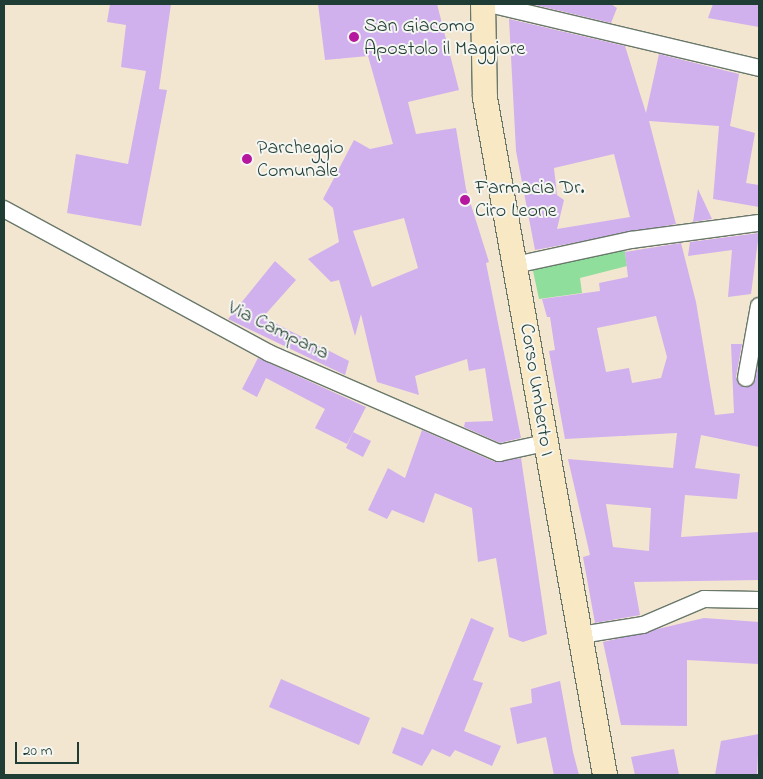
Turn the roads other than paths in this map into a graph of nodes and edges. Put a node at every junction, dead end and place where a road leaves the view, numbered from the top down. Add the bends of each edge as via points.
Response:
1 (483, 4) edge
2 (489, 4) edge
3 (759, 68) edge
4 (4, 209) edge
5 (759, 223) edge
6 (515, 265) junction
7 (759, 306) edge
8 (746, 378) dead end
9 (545, 444) junction
10 (759, 600) edge
11 (580, 635) junction
12 (605, 775) edge

1 - 6 main road, Corso Umberto I via 485,98
2 - 3 street
4 - 9 street, Via Campana via 269,353 499,453
5 - 6 street via 631,240
6 - 9 main road, Corso Umberto I
7 - 8 street
9 - 11 main road, Corso Umberto I
10 - 11 street via 704,598 643,624
11 - 12 main road, Corso Umberto I

